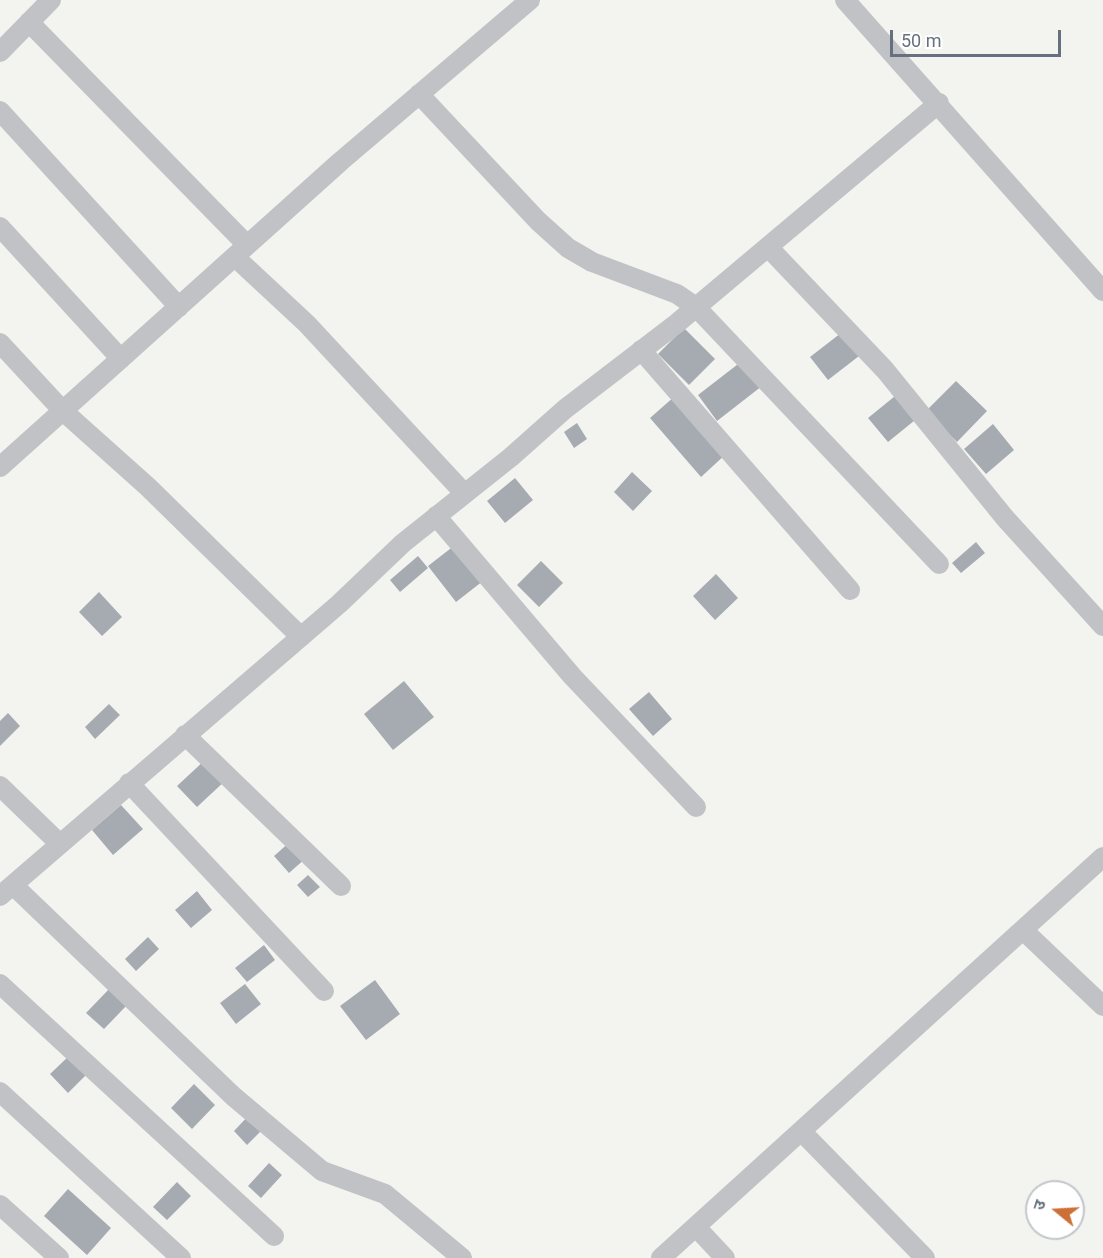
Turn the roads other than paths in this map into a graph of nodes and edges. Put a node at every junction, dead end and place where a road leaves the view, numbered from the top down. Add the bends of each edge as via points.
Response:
1 (530, 0) edge
2 (856, 4) edge
3 (39, 8) edge
4 (0, 52) edge
5 (419, 94) junction
6 (939, 103) junction
7 (0, 111) edge
8 (0, 227) edge
9 (768, 247) junction
10 (241, 251) junction
11 (1103, 291) edge
12 (179, 307) junction
13 (696, 307) junction
14 (0, 344) edge
15 (641, 350) junction
16 (121, 359) junction
17 (63, 411) junction
18 (0, 467) edge
19 (464, 493) junction
20 (436, 516) junction
21 (939, 564) dead end
22 (850, 590) dead end
23 (1103, 626) edge
24 (300, 637) junction
25 (185, 735) junction
26 (129, 783) junction
27 (0, 786) edge
28 (696, 807) dead end
29 (60, 844) junction
30 (1103, 857) edge
31 (341, 886) dead end
32 (7, 890) edge
33 (1023, 930) junction
34 (0, 984) edge
35 (324, 991) dead end
36 (1103, 1006) edge
37 (0, 1092) edge
38 (802, 1132) junction
39 (0, 1205) edge
40 (696, 1227) junction
41 (274, 1236) dead end
42 (59, 1258) edge
43 (181, 1258) edge
44 (462, 1258) edge
45 (661, 1258) edge
46 (725, 1258) edge
47 (925, 1258) edge

1 - 5 street
2 - 6 street
3 - 4 street
3 - 10 street
5 - 10 street
5 - 13 street via 568,248 677,294
6 - 9 street
6 - 11 street
7 - 12 street
8 - 16 street
9 - 13 street
9 - 23 street via 885,370 1005,518
10 - 12 street
10 - 19 street
12 - 16 street
13 - 15 street
13 - 21 street
14 - 17 street
15 - 19 street
15 - 22 street
16 - 17 street
17 - 18 street
17 - 24 street
19 - 20 street
20 - 24 street
20 - 28 street via 572,676
24 - 25 street
25 - 26 street
25 - 31 street
26 - 29 street
26 - 35 street
27 - 29 street
29 - 32 street
30 - 33 street
32 - 44 street via 233,1096 322,1171 385,1194
33 - 36 street
33 - 38 street
34 - 41 street
37 - 43 street
38 - 40 street
38 - 47 street
39 - 42 street
40 - 45 street
40 - 46 street

